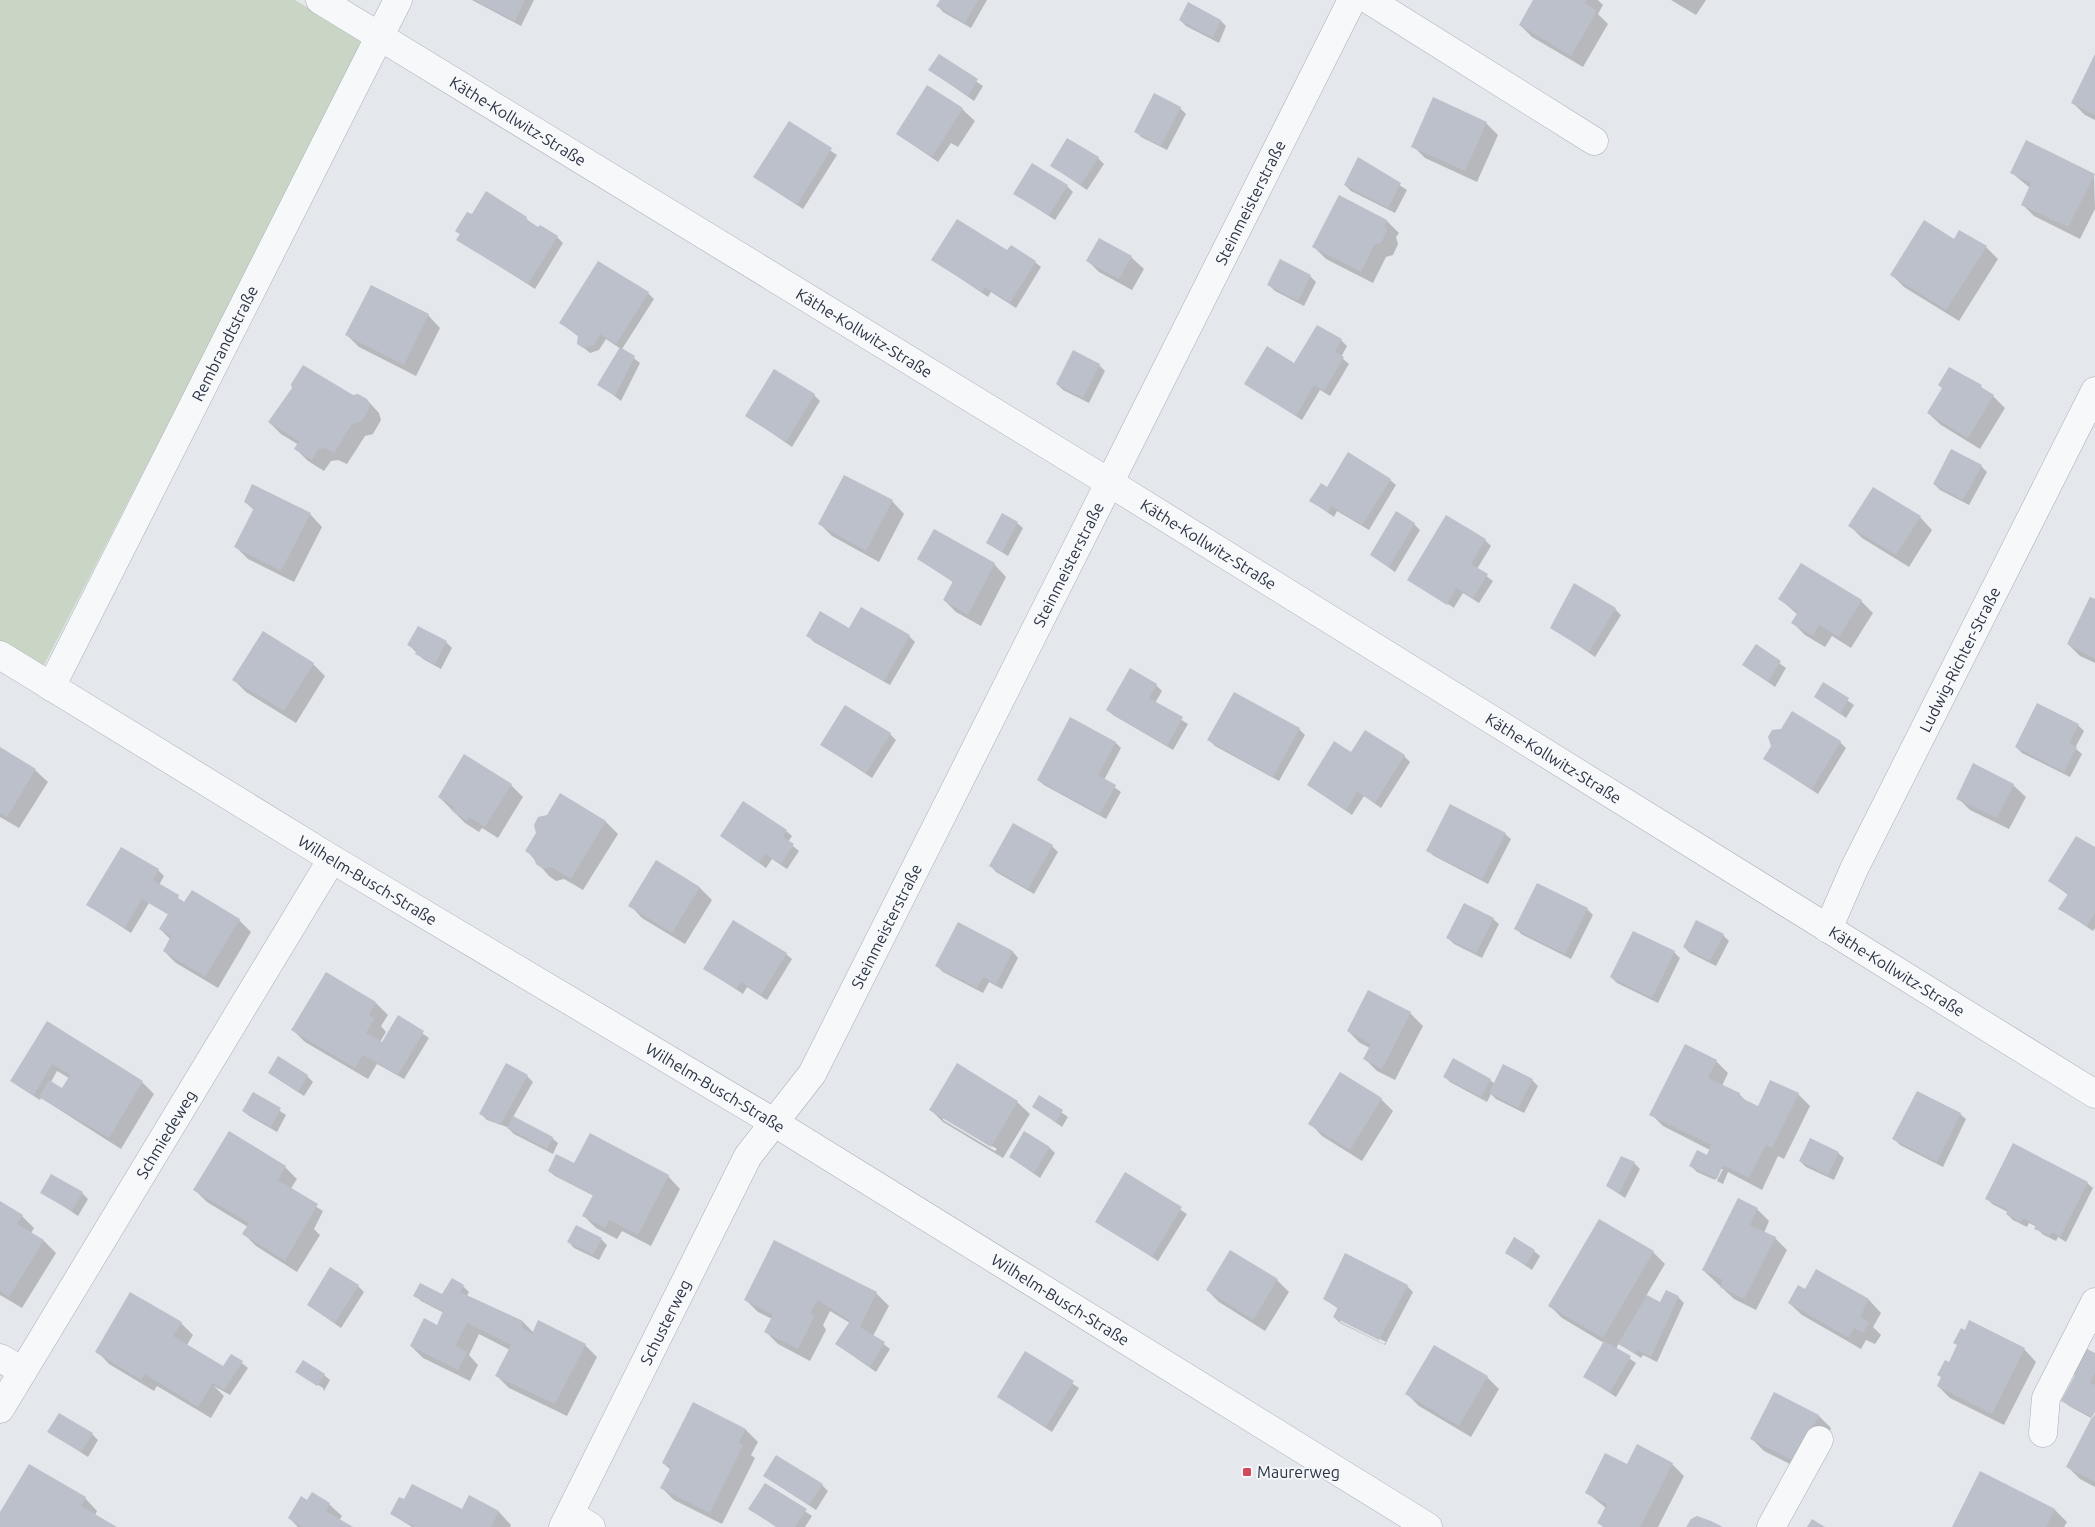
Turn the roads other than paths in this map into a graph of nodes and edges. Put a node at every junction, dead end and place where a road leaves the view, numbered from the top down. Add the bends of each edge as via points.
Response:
1 (320, 0) edge
2 (398, 0) edge
3 (1352, 0) edge
4 (1369, 0) edge
5 (379, 37) junction
6 (1594, 142) dead end
7 (2095, 391) edge
8 (1110, 483) junction
9 (0, 655) edge
10 (52, 687) junction
11 (332, 859) junction
12 (1828, 929) junction
13 (2095, 1094) edge
14 (775, 1124) junction
15 (2095, 1302) edge
16 (11, 1365) edge
17 (0, 1409) edge
18 (2043, 1433) dead end
19 (1819, 1440) dead end
20 (575, 1523) edge
21 (1428, 1527) edge
22 (1771, 1527) edge

1 - 5 street, Käthe-Kollwitz-Straße
2 - 5 street, Rembrandtstraße
3 - 8 street, Steinmeisterstraße
4 - 6 street
5 - 8 street, Käthe-Kollwitz-Straße
5 - 10 street, Rembrandtstraße
7 - 12 street, Ludwig-Richter-Straße via 1854,869
8 - 12 street, Käthe-Kollwitz-Straße
8 - 14 street, Steinmeisterstraße via 812,1074
9 - 10 street, Wilhelm-Busch-Straße
10 - 11 street, Wilhelm-Busch-Straße
11 - 14 street, Wilhelm-Busch-Straße
11 - 16 street, Schmiedeweg
12 - 13 street, Käthe-Kollwitz-Straße
14 - 20 street, Schusterweg via 748,1156
14 - 21 street, Wilhelm-Busch-Straße
15 - 18 street via 2046,1398
16 - 17 street, Schmiedeweg
19 - 22 street

